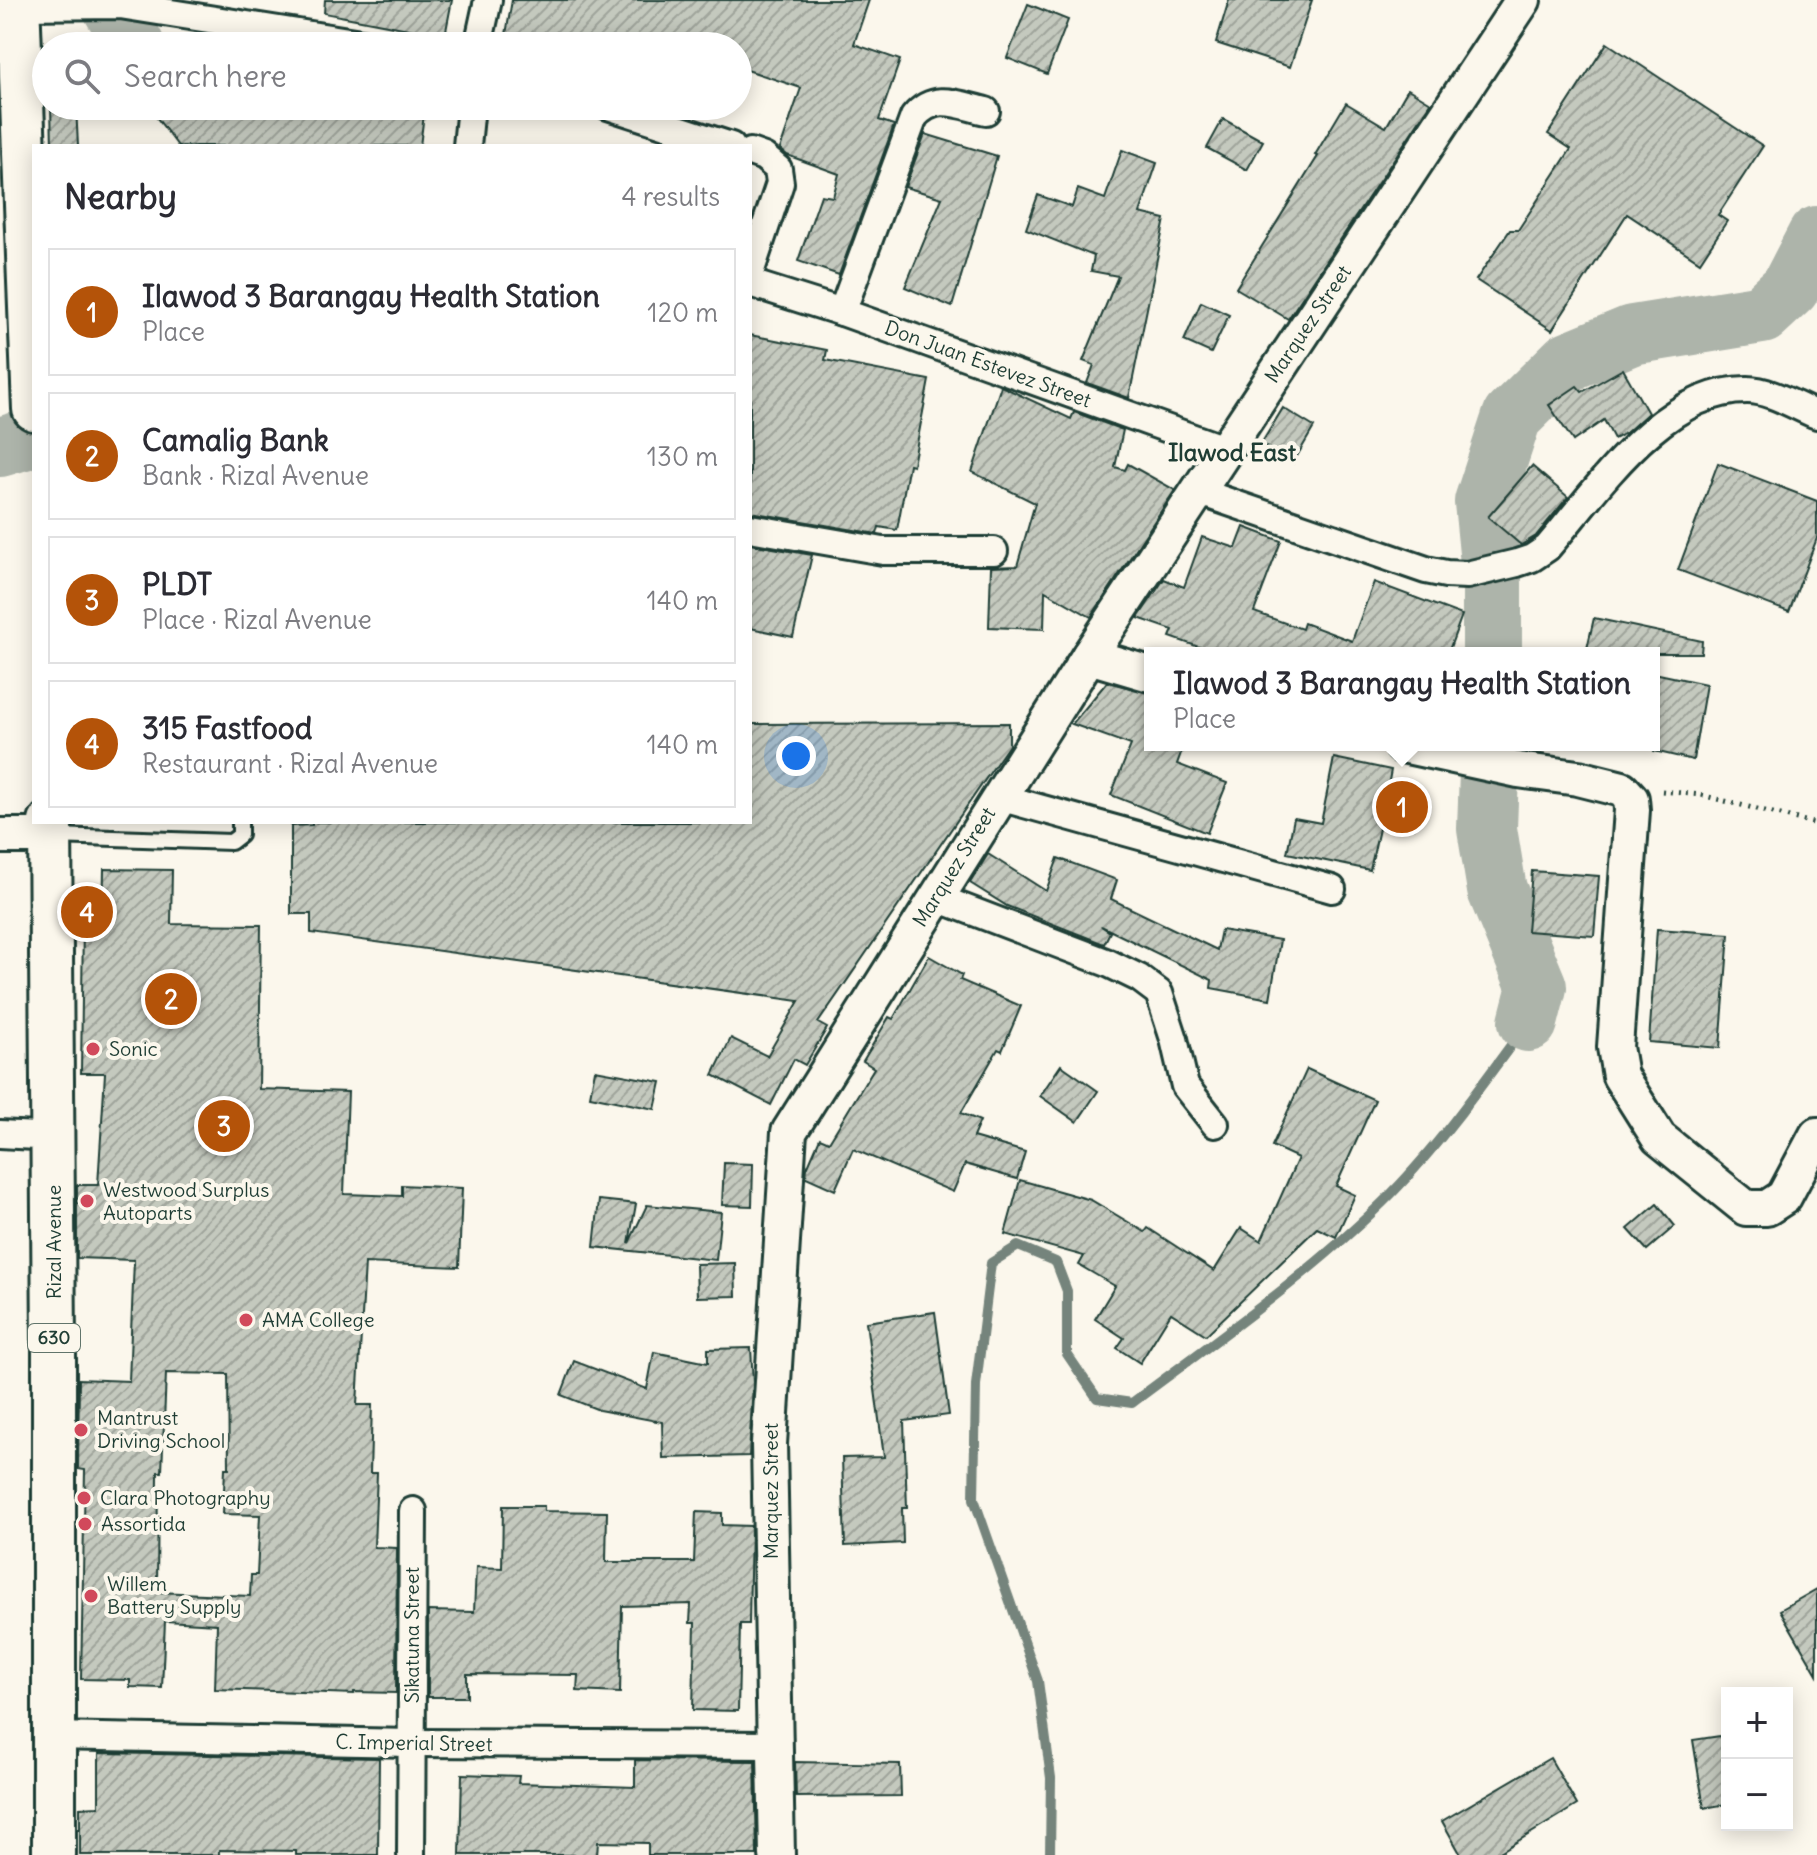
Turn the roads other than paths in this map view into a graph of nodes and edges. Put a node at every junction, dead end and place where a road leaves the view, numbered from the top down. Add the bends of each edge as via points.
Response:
1 (488, 0) edge
2 (1523, 0) edge
3 (18, 3) edge
4 (291, 32) edge
5 (481, 32) edge
6 (986, 111) dead end
7 (470, 120) edge
8 (651, 120) edge
9 (467, 144) edge
10 (725, 144) edge
11 (752, 153) edge
12 (752, 267) edge
13 (752, 284) edge
14 (842, 312) junction
15 (32, 346) edge
16 (1817, 415) edge
17 (1224, 449) junction
18 (1197, 491) junction
19 (752, 528) edge
20 (994, 551) dead end
21 (1089, 656) junction
22 (1144, 672) edge
23 (1428, 751) edge
24 (999, 797) junction
25 (240, 824) edge
26 (50, 829) edge
27 (0, 836) edge
28 (1332, 889) dead end
29 (935, 897) junction
30 (1215, 1124) dead end
31 (0, 1134) edge
32 (1817, 1135) edge
33 (53, 1137) junction
34 (413, 1511) dead end
35 (52, 1736) junction
36 (412, 1743) junction
37 (776, 1745) junction
38 (54, 1855) edge
39 (411, 1855) edge
40 (777, 1855) edge

1 - 5 street
2 - 17 street, Marquez Street
3 - 4 street via 120,5
3 - 15 main road
6 - 14 street via 933,102 914,117
7 - 9 street
8 - 10 street
11 - 12 street via 778,169 780,183
13 - 14 street, Don Juan Estevez Street
14 - 17 street, Don Juan Estevez Street
16 - 18 street via 1749,390 1694,402 1662,420 1547,548 1532,558 1467,575 1426,570
17 - 18 street, Marquez Street
18 - 21 street, Marquez Street
19 - 20 street via 883,551
21 - 22 street
21 - 24 street, Marquez Street
23 - 32 street via 1578,778 1622,789 1631,799 1615,1047 1620,1076 1659,1138 1746,1208 1767,1208 1784,1197
24 - 28 street
24 - 29 street, Marquez Street
25 - 26 lane via 240,835 231,842
26 - 27 street
26 - 33 main road, Rizal Avenue / 630
29 - 30 street via 1108,963 1159,993 1185,1086
29 - 37 street, Marquez Street via 789,1132 769,1444
31 - 33 street
33 - 35 main road, Rizal Avenue / 630
34 - 36 street, Sikatuna Street
35 - 36 street, C. Imperial Street
35 - 38 main road, Rizal Avenue / 630
36 - 37 street, C. Imperial Street
36 - 39 street, Sikatuna Street
37 - 40 street, Marquez Street

